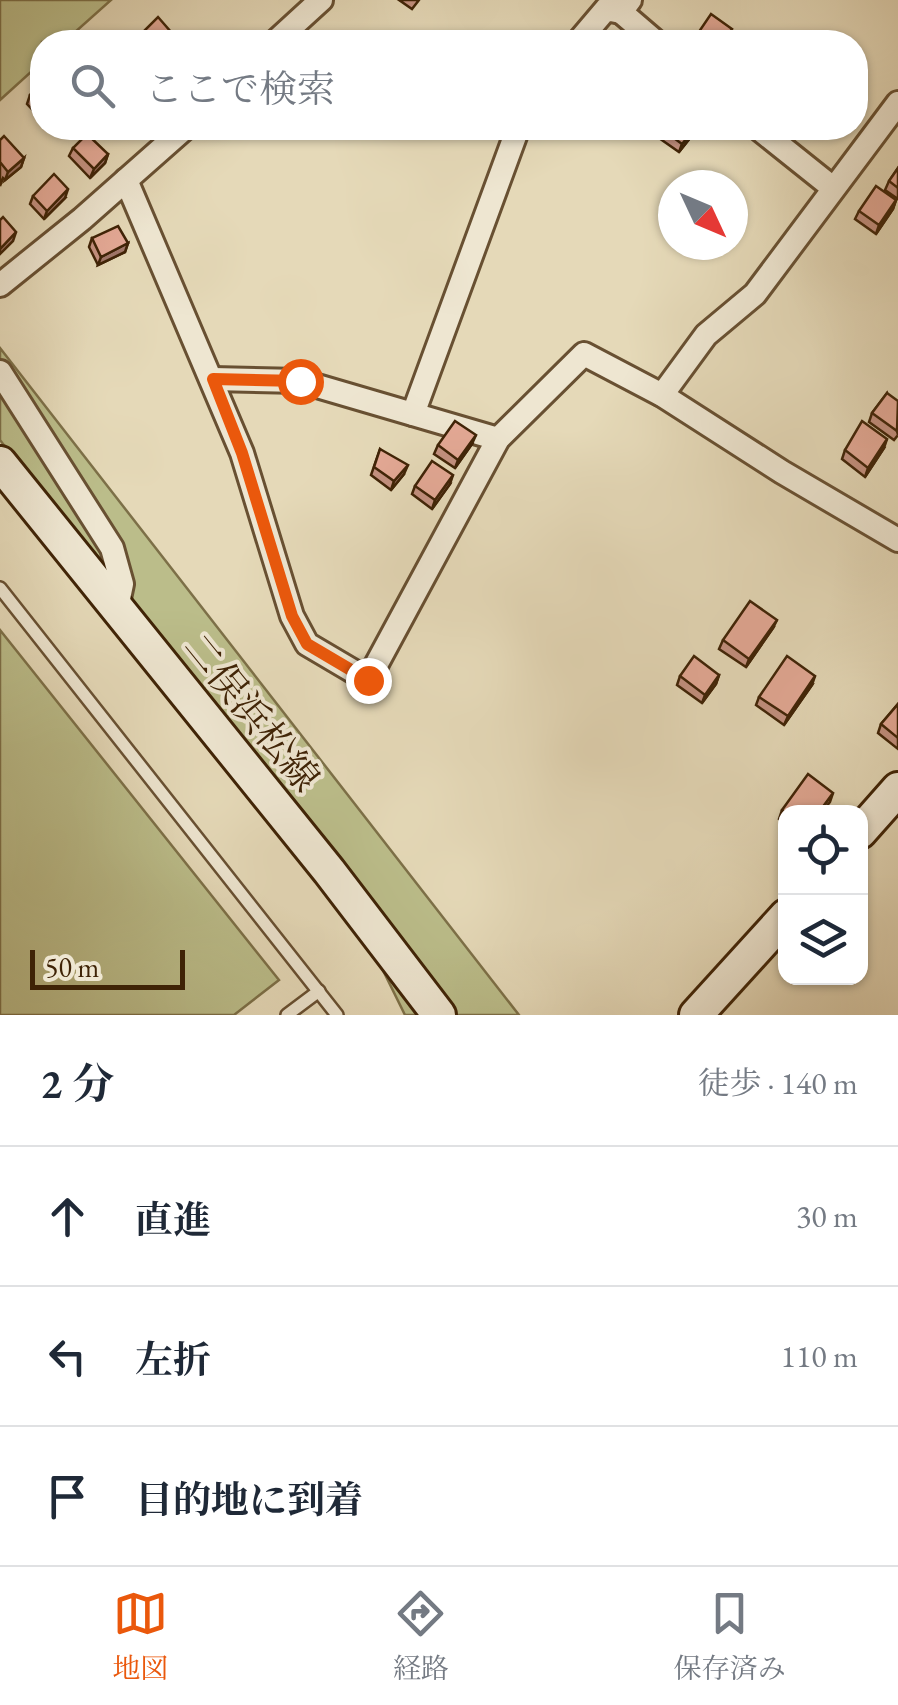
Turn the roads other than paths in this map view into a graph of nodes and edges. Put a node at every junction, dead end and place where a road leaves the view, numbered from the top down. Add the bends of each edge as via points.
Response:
1 (320, 0) edge
2 (625, 6) edge
3 (288, 30) edge
4 (588, 30) edge
5 (646, 30) edge
6 (898, 103) edge
7 (171, 140) edge
8 (514, 140) edge
9 (773, 140) edge
10 (126, 180) junction
11 (833, 188) junction
12 (0, 284) edge
13 (0, 372) edge
14 (213, 379) junction
15 (662, 395) junction
16 (412, 414) junction
17 (498, 439) junction
18 (0, 463) edge
19 (898, 540) edge
20 (0, 588) edge
21 (117, 608) junction
22 (898, 789) edge
23 (868, 823) edge
24 (778, 925) edge
25 (319, 991) junction
26 (287, 1015) edge
27 (336, 1015) edge
28 (439, 1015) edge
29 (696, 1015) edge

1 - 3 street
2 - 4 street via 606,9
2 - 5 street
6 - 11 street
7 - 10 street
8 - 16 street
9 - 11 street
10 - 12 street
10 - 14 street
11 - 15 street via 755,294 706,335
13 - 21 street via 112,548 122,584
14 - 16 street via 300,381
14 - 17 street via 292,616 307,644 368,680
15 - 17 street via 584,354
15 - 19 street
16 - 17 street
18 - 21 main road, 二俣浜松線
20 - 25 lane
21 - 28 main road, 二俣浜松線
22 - 23 main road
24 - 29 main road
25 - 26 lane
25 - 27 lane

